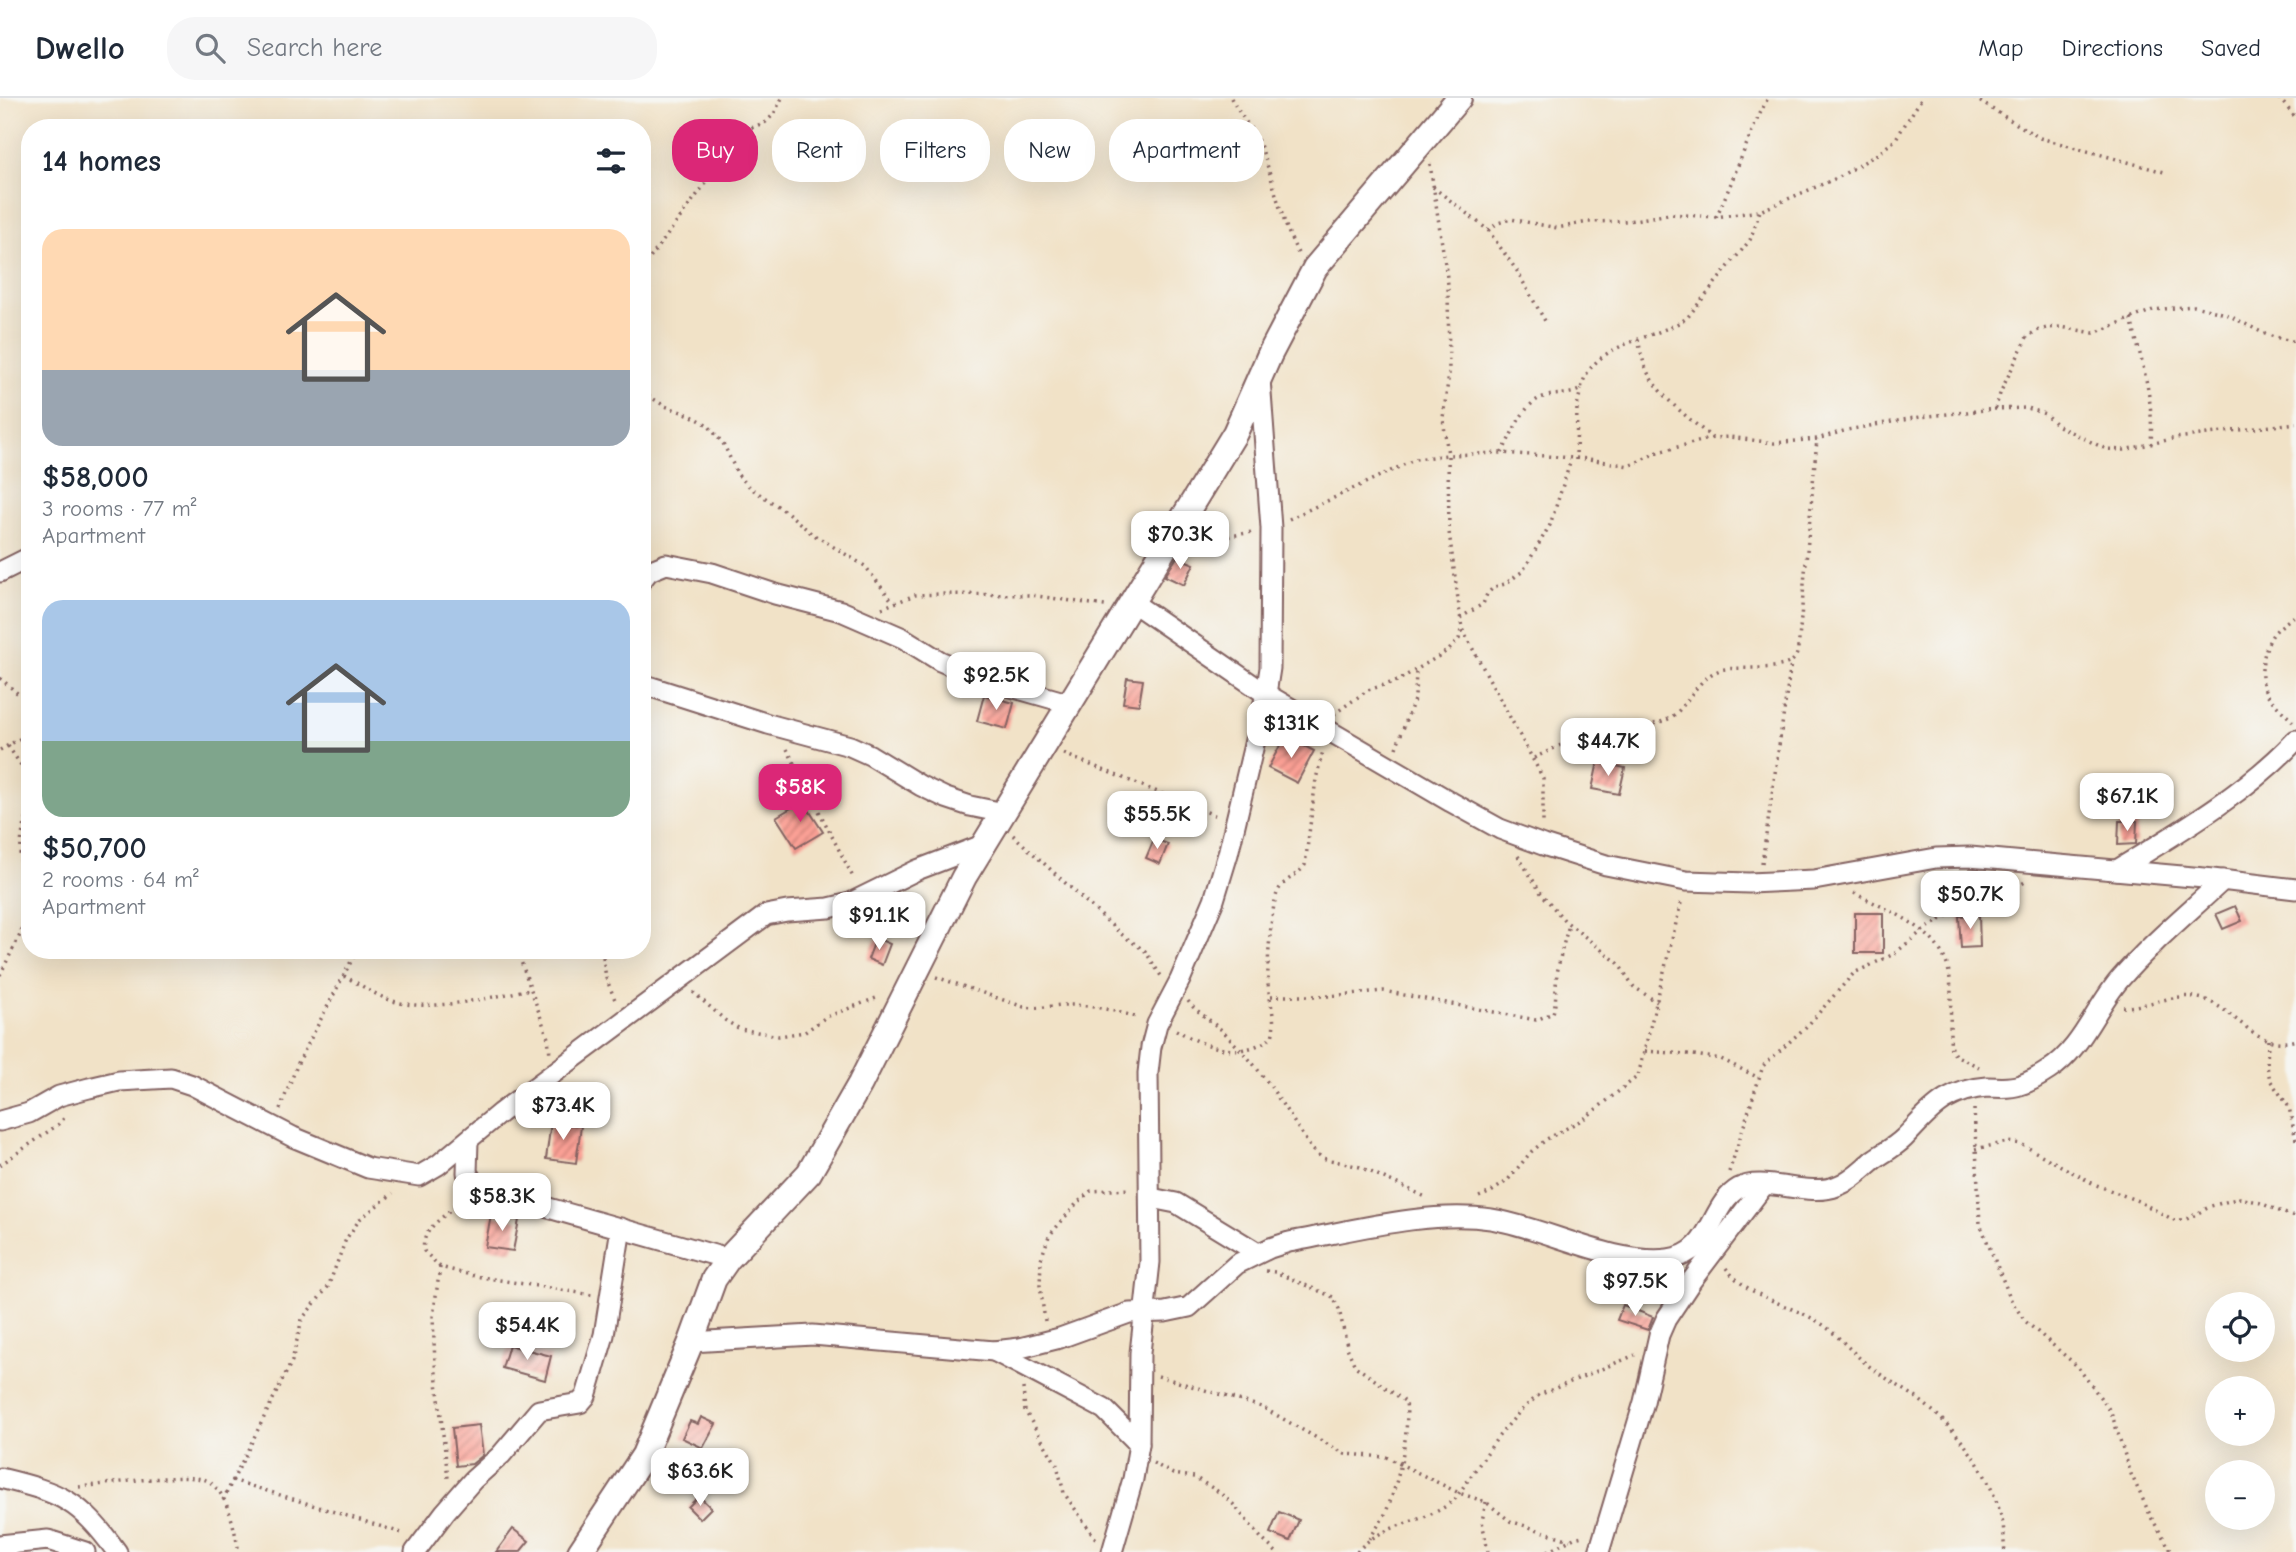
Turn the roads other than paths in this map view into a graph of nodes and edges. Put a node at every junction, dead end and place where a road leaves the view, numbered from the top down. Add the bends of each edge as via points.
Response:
1 (1459, 98) edge
2 (1260, 379) junction
3 (21, 561) edge
4 (651, 570) edge
5 (0, 572) edge
6 (1130, 606) junction
7 (651, 687) edge
8 (1266, 694) junction
9 (1070, 704) junction
10 (2296, 740) edge
11 (1002, 817) junction
12 (985, 844) junction
13 (2117, 870) junction
14 (2223, 880) junction
15 (2296, 889) edge
16 (0, 1121) edge
17 (468, 1141) junction
18 (1764, 1185) junction
19 (1150, 1194) junction
20 (621, 1228) junction
21 (728, 1259) junction
22 (1261, 1262) junction
23 (1144, 1312) junction
24 (691, 1342) junction
25 (994, 1351) junction
26 (1139, 1450) junction
27 (0, 1478) edge
28 (1602, 1544) edge
29 (0, 1545) edge
30 (419, 1546) edge
31 (1106, 1548) edge
32 (85, 1552) edge
33 (117, 1552) edge
34 (580, 1552) edge

1 - 2 street via 1311,274
2 - 6 street via 1235,433
2 - 8 street via 1270,527
3 - 5 street
4 - 9 street via 666,564 712,573 841,611 983,679
6 - 8 street
6 - 9 street
7 - 11 street via 850,746 946,798
8 - 13 street via 1507,831 1606,865 1686,881 1760,883 1955,857
8 - 19 street via 1214,900 1151,1047
9 - 11 street
10 - 13 street via 2186,828
11 - 12 street
12 - 17 street via 850,903 766,915 499,1113
12 - 21 street via 809,1173
13 - 14 street
14 - 15 street
14 - 18 street via 2145,952 2101,1003 2068,1055 2051,1069 2018,1086 1972,1089 1945,1100 1903,1139 1836,1187 1798,1190
16 - 17 street via 89,1088 171,1078 368,1168 419,1176
17 - 20 street via 467,1173 478,1188
18 - 22 street via 1737,1189 1695,1247 1681,1257 1623,1255 1510,1223 1471,1218 1414,1221 1289,1242
18 - 28 street via 1666,1319
19 - 22 street via 1176,1203
19 - 23 street
20 - 21 street
20 - 30 street via 612,1298 586,1396 580,1403 539,1410
21 - 24 street via 714,1279
22 - 23 street via 1237,1264 1189,1307
23 - 25 street via 1111,1318 1048,1341
23 - 26 street
24 - 25 street via 813,1335
24 - 34 street via 644,1455
25 - 26 street via 1104,1409
26 - 31 street
27 - 33 street via 65,1498 96,1523
29 - 32 street via 48,1540

